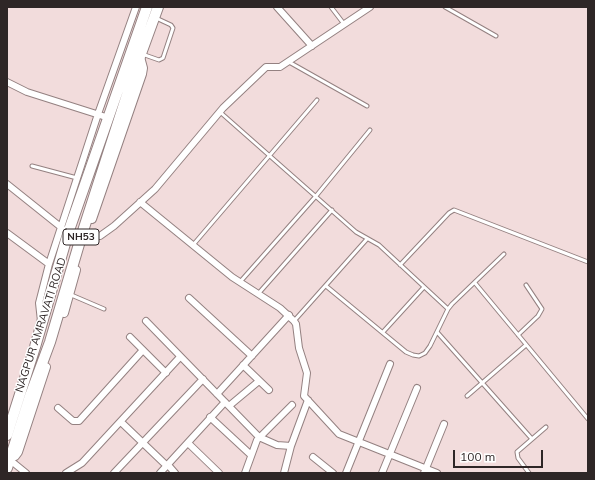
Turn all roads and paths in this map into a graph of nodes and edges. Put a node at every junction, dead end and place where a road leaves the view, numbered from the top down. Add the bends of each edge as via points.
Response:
1 (136, 7) edge
2 (147, 7) edge
3 (278, 7) edge
4 (331, 7) edge
5 (370, 7) edge
6 (445, 7) edge
7 (157, 12) edge
8 (344, 24) junction
9 (496, 36) dead end
10 (312, 46) junction
11 (140, 55) junction
12 (288, 61) junction
13 (7, 82) edge
14 (317, 100) dead end
15 (367, 106) dead end
16 (220, 112) junction
17 (98, 114) junction
18 (109, 118) junction
19 (370, 130) dead end
20 (269, 155) junction
21 (32, 166) dead end
22 (78, 178) junction
23 (7, 184) edge
24 (316, 196) junction
25 (140, 202) junction
26 (332, 210) junction
27 (62, 228) junction
28 (7, 234) edge
29 (84, 235) junction
30 (368, 239) junction
31 (193, 245) junction
32 (504, 254) dead end
33 (588, 262) edge
34 (49, 264) junction
35 (400, 265) junction
36 (240, 282) junction
37 (475, 283) junction
38 (326, 286) junction
39 (526, 286) dead end
40 (424, 287) junction
41 (67, 293) junction
42 (258, 294) junction
43 (189, 298) dead end
44 (104, 309) dead end
45 (448, 309) junction
46 (288, 315) junction
47 (146, 321) dead end
48 (294, 321) junction
49 (42, 324) junction
50 (383, 332) junction
51 (437, 332) junction
52 (518, 335) junction
53 (130, 337) dead end
54 (526, 345) junction
55 (143, 350) junction
56 (180, 356) junction
57 (252, 356) junction
58 (390, 364) dead end
59 (243, 365) junction
60 (166, 373) junction
61 (203, 380) junction
62 (259, 381) junction
63 (482, 382) junction
64 (416, 388) dead end
65 (269, 390) dead end
66 (217, 394) junction
67 (467, 396) dead end
68 (308, 400) junction
69 (227, 404) junction
70 (292, 405) dead end
71 (58, 408) dead end
72 (210, 417) junction
73 (588, 419) edge
74 (120, 422) junction
75 (444, 424) dead end
76 (546, 427) dead end
77 (7, 435) edge
78 (259, 437) junction
79 (532, 439) junction
80 (143, 442) junction
81 (359, 442) junction
82 (188, 443) junction
83 (291, 446) junction
84 (251, 454) junction
85 (390, 454) junction
86 (313, 457) dead end
87 (8, 462) edge
88 (167, 465) junction
89 (425, 471) edge
90 (26, 473) edge
91 (66, 473) edge
92 (114, 473) edge
93 (160, 473) edge
94 (175, 473) edge
95 (219, 473) edge
96 (245, 473) edge
97 (284, 473) edge
98 (333, 473) edge
99 (346, 473) edge
100 (382, 473) edge
101 (437, 473) edge
102 (529, 473) edge

1 - 17 street
2 - 18 highway, NAGPUR AMRAVATI ROAD / NH53
3 - 10 street
4 - 8 lane
5 - 8 street
6 - 9 lane
7 - 11 highway, NAGPUR AMRAVATI ROAD / NH53
7 - 11 lane via 173,28 163,58 159,60
8 - 10 street
10 - 12 street
11 - 29 highway, NAGPUR AMRAVATI ROAD / NH53
12 - 15 lane
12 - 16 street via 280,67 266,67
13 - 17 street via 27,92
14 - 20 lane
16 - 20 lane
16 - 25 street via 155,189
17 - 18 street
17 - 22 street
18 - 49 highway, NAGPUR AMRAVATI ROAD / NH53 via 68,233
19 - 24 lane
20 - 24 lane
20 - 31 lane
21 - 22 lane
22 - 27 street
23 - 27 street
24 - 26 lane
24 - 36 lane
25 - 29 street via 100,236
25 - 31 street
26 - 30 lane via 356,232
26 - 42 lane
27 - 34 street
28 - 34 street
29 - 41 highway, NAGPUR AMRAVATI ROAD / NH53
30 - 35 lane via 379,245
30 - 38 lane
31 - 36 street
32 - 37 lane
33 - 35 lane via 454,210
34 - 49 street via 39,303
35 - 40 lane
36 - 42 street
37 - 45 lane
37 - 52 lane
38 - 48 lane
38 - 50 lane
39 - 52 lane via 542,309
40 - 45 lane
40 - 50 lane
41 - 44 lane
41 - 87 highway, NAGPUR AMRAVATI ROAD / NH53
42 - 46 street
43 - 57 street
45 - 51 lane
46 - 48 street
46 - 57 street
47 - 56 street
48 - 68 street via 307,373 304,394
49 - 77 highway, NAGPUR AMRAVATI ROAD / NH53
50 - 51 lane via 406,352 419,356 425,353
51 - 63 lane
52 - 54 lane
53 - 55 street
54 - 63 lane
54 - 73 lane
55 - 60 street
55 - 71 street via 79,421 74,421
56 - 60 street
56 - 61 street
57 - 59 street
58 - 81 street
59 - 62 street
59 - 66 street
60 - 74 street
61 - 66 street
61 - 80 street
62 - 65 street
62 - 69 street
63 - 67 lane
63 - 79 lane
64 - 85 street
66 - 69 street
68 - 81 street via 339,434
68 - 83 street
69 - 72 street
69 - 78 street
70 - 78 street
72 - 82 street
72 - 84 street
74 - 80 street
74 - 91 street via 82,463
75 - 89 street
76 - 79 lane
78 - 83 street via 277,445
78 - 84 street
79 - 102 lane via 518,452 518,458
80 - 88 street
80 - 92 street
81 - 85 street
81 - 99 street
82 - 88 street
82 - 95 street
83 - 97 street
84 - 96 street
85 - 89 street
85 - 100 street
86 - 98 street
87 - 90 street
88 - 93 street
88 - 94 street
89 - 101 street

